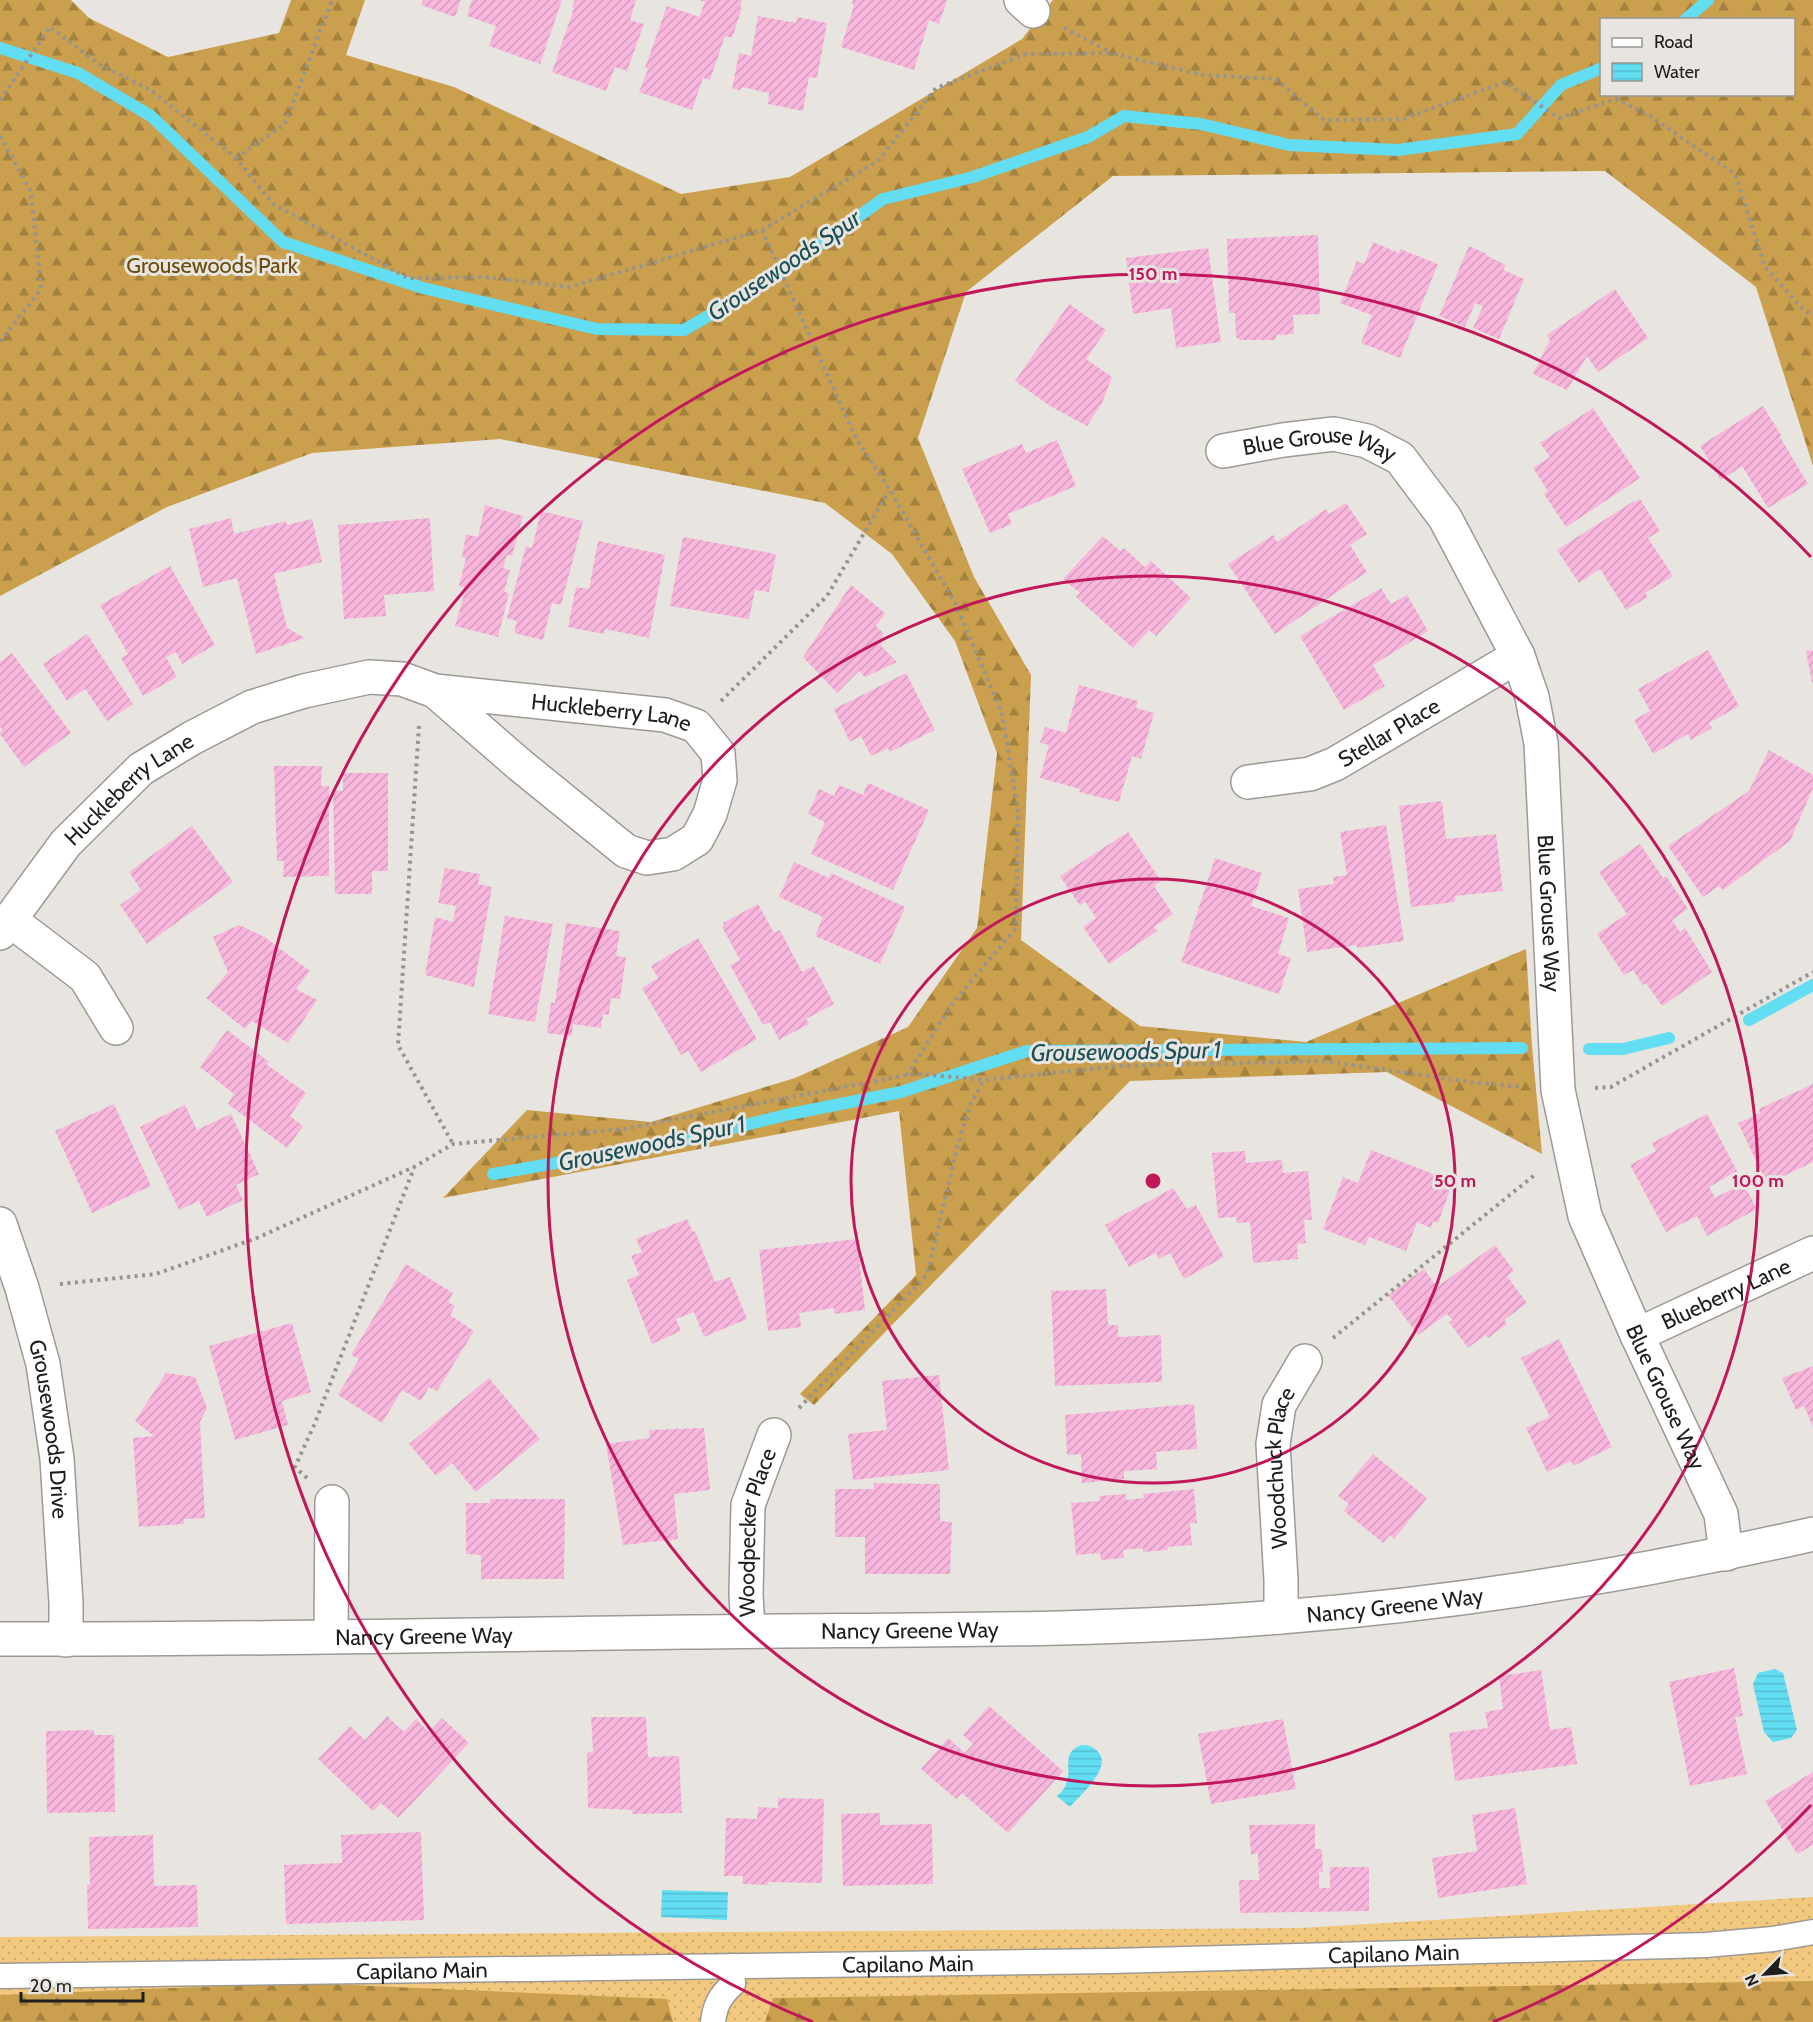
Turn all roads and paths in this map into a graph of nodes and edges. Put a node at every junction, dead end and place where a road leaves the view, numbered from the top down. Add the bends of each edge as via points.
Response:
1 (332, 0) edge
2 (1027, 6) edge
3 (1111, 53) junction
4 (0, 100) edge
5 (0, 136) edge
6 (236, 158) junction
7 (762, 230) junction
8 (1813, 316) edge
9 (0, 342) edge
10 (1223, 451) dead end
11 (890, 490) junction
12 (1518, 656) junction
13 (428, 688) junction
14 (696, 726) junction
15 (1248, 782) dead end
16 (5, 927) edge
17 (1813, 972) edge
18 (116, 1028) dead end
19 (907, 1075) junction
20 (984, 1080) junction
21 (1558, 1090) junction
22 (453, 1144) junction
23 (1570, 1146) junction
24 (414, 1167) junction
25 (0, 1224) edge
26 (1813, 1253) edge
27 (22, 1288) junction
28 (1637, 1335) junction
29 (1305, 1361) joint
30 (774, 1434) joint
31 (332, 1502) joint
32 (1813, 1534) edge
33 (1726, 1554) junction
34 (1281, 1617) junction
35 (748, 1631) junction
36 (331, 1636) junction
37 (0, 1639) edge
38 (66, 1640) junction
39 (1813, 1932) edge
40 (732, 1966) junction
41 (0, 1976) edge
42 (713, 2022) edge

1 - 6 path via 285,124
2 - 3 path
3 - 7 path via 1026,54 936,88 878,161
3 - 8 path via 1203,75 1276,80 1324,120 1403,118 1504,82 1558,118 1616,99 1650,116 1735,174 1765,267
4 - 6 path via 50,27 99,64 152,91
5 - 9 path via 31,192 41,289
6 - 7 path via 273,204 408,278 485,277 570,287
7 - 11 path via 856,438
10 - 12 street, Blue Grouse Way via 1334,435 1367,441 1400,458 1445,518
11 - 14 path via 827,596
11 - 19 path via 955,603 1002,713 1018,812 1016,928 952,1004
12 - 15 street, Stellar Place via 1335,764 1310,774
12 - 21 street, Blue Grouse Way via 1532,697 1541,743
13 - 14 street, Huckleberry Lane via 665,715
13 - 14 street, Huckleberry Lane via 580,815 626,850 647,858 673,854 697,839 710,814 720,780 718,753
13 - 16 street, Huckleberry Lane via 402,679 369,678 304,691 252,707 192,738 141,769 66,843
13 - 22 path via 398,1045
16 - 18 street via 84,977
17 - 21 path via 1611,1087
19 - 20 path
19 - 22 path via 624,1129
20 - 21 path via 1121,1066 1324,1061
20 - 30 path via 970,1105 957,1148 927,1275
21 - 23 street, Blue Grouse Way
22 - 24 path
23 - 28 street, Blue Grouse Way via 1585,1216
23 - 29 path
24 - 27 path via 257,1238 156,1274
24 - 31 path via 295,1467
25 - 27 street, Grousewoods Drive
26 - 28 street, Blueberry Lane
27 - 38 street, Grousewoods Drive via 43,1364 57,1459
28 - 33 street, Blue Grouse Way via 1721,1515
29 - 34 street, Woodchuck Place via 1279,1405 1273,1444
30 - 35 street, Woodpecker Place via 748,1505
31 - 36 street
32 - 33 street, Nancy Greene Way
33 - 34 street, Nancy Greene Way via 1468,1597
34 - 35 street, Nancy Greene Way via 1141,1625
35 - 36 street, Nancy Greene Way
36 - 38 street, Nancy Greene Way
37 - 38 street, Nancy Greene Way
39 - 40 lane, Capilano Main via 1706,1945 1111,1961
40 - 41 lane, Capilano Main
40 - 42 lane via 732,1984 716,2006

